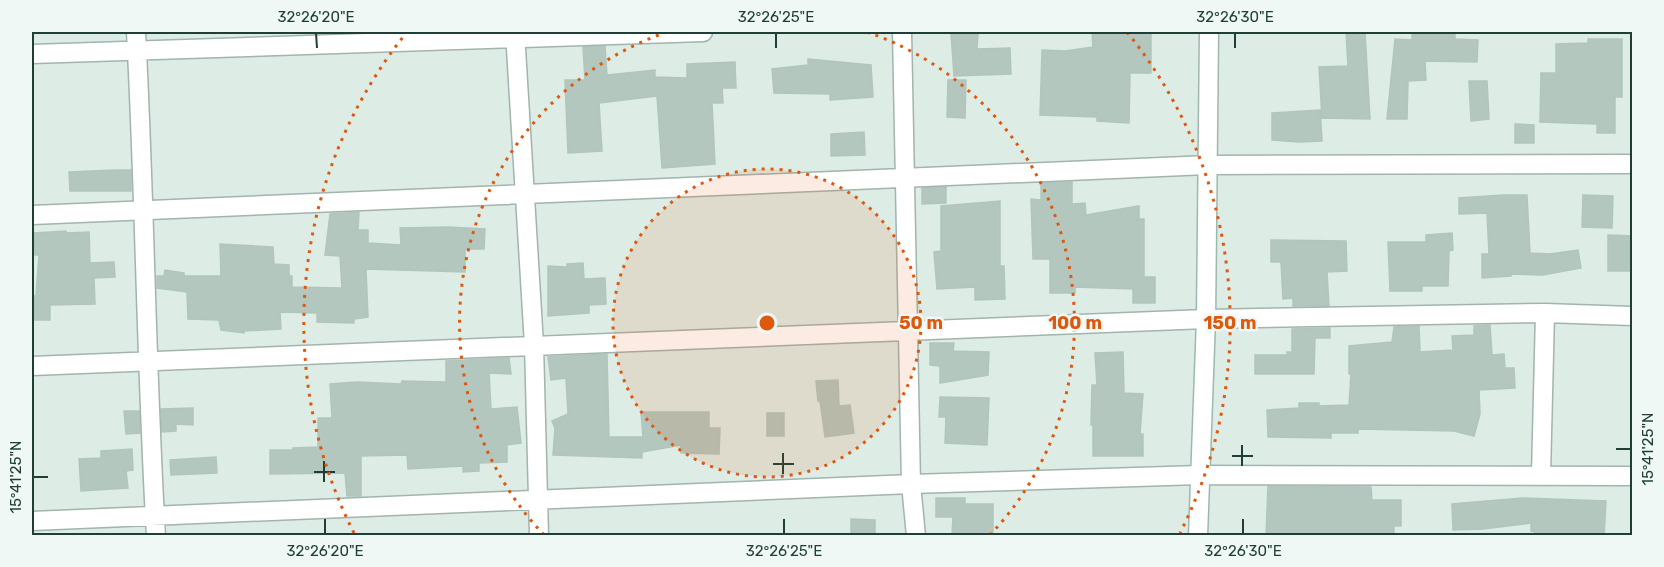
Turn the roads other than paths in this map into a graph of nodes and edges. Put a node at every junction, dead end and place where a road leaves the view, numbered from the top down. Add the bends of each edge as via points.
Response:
1 (703, 32) edge
2 (902, 32) edge
3 (1209, 32) edge
4 (515, 35) edge
5 (136, 40) edge
6 (32, 54) edge
7 (1632, 164) edge
8 (1208, 165) junction
9 (905, 179) junction
10 (524, 195) junction
11 (144, 212) junction
12 (32, 215) edge
13 (1545, 313) junction
14 (1632, 316) edge
15 (1206, 319) junction
16 (907, 330) junction
17 (534, 345) junction
18 (147, 361) junction
19 (32, 366) edge
20 (1200, 475) junction
21 (1541, 475) junction
22 (1632, 476) edge
23 (911, 484) junction
24 (539, 499) junction
25 (155, 515) junction
26 (32, 521) edge
27 (156, 536) edge
28 (539, 536) edge
29 (916, 536) edge
30 (1198, 536) edge

1 - 4 street
2 - 9 street
3 - 8 street
4 - 5 street
4 - 10 street
5 - 6 street
5 - 11 street
7 - 8 street
8 - 9 street
8 - 15 street
9 - 10 street
9 - 16 street
10 - 11 street
10 - 17 street
11 - 12 street
11 - 18 street
13 - 14 street
13 - 15 street
13 - 21 street
15 - 16 street
15 - 20 street
16 - 17 street
16 - 23 street
17 - 18 street
17 - 24 street
18 - 19 street
18 - 25 street
20 - 21 street
20 - 23 street
20 - 30 street
21 - 22 street
23 - 24 street
23 - 29 street
24 - 25 street
24 - 28 street
25 - 26 street
25 - 27 street

